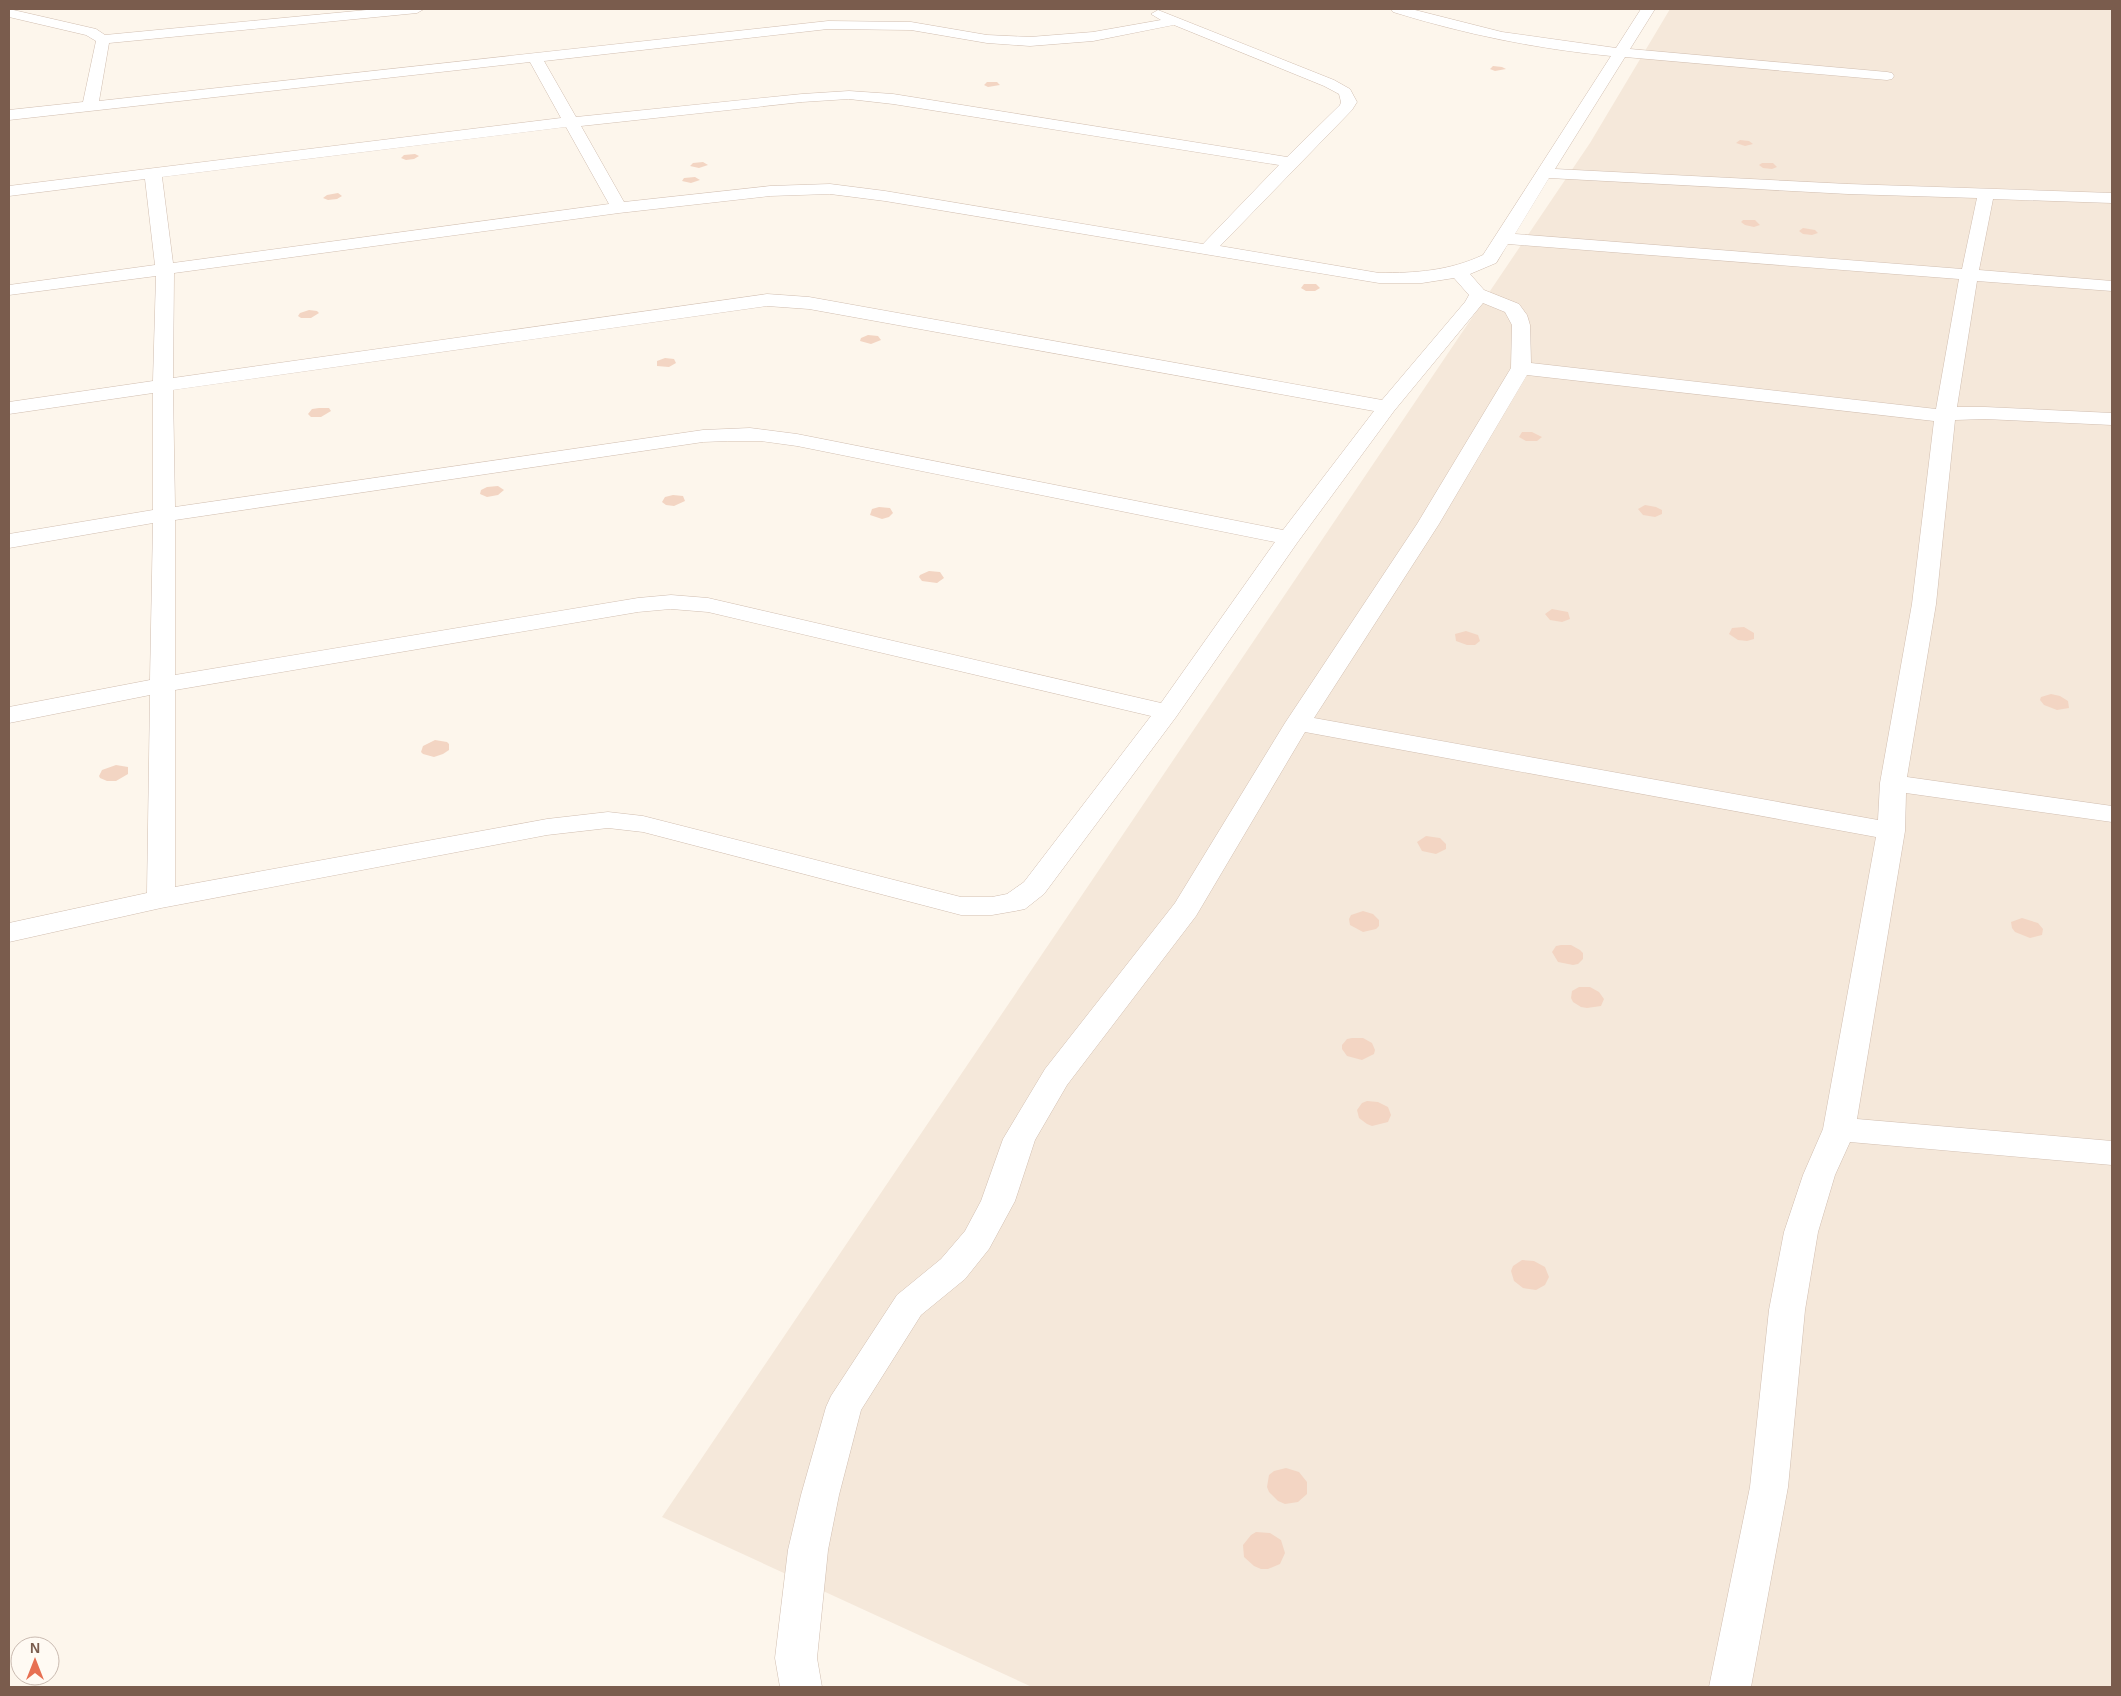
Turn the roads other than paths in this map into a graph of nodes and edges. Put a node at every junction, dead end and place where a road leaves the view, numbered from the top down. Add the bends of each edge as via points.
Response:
1 (408, 9) edge
2 (1145, 9) edge
3 (1398, 9) edge
4 (1648, 9) edge
5 (55, 12) dead end
6 (9, 13) edge
7 (37, 19) junction
8 (1175, 21) junction
9 (103, 40) junction
10 (1619, 53) junction
11 (534, 56) junction
12 (1887, 76) dead end
13 (90, 106) junction
14 (9, 115) edge
15 (570, 122) junction
16 (1291, 162) junction
17 (1546, 173) junction
18 (152, 174) junction
19 (9, 191) edge
20 (1986, 194) junction
21 (2112, 198) edge
22 (619, 208) junction
23 (1504, 238) junction
24 (1207, 250) junction
25 (165, 270) junction
26 (1459, 273) junction
27 (1969, 276) junction
28 (2112, 286) edge
29 (9, 290) edge
30 (1478, 294) junction
31 (1521, 368) junction
32 (163, 386) junction
33 (1387, 407) junction
34 (9, 408) edge
35 (1945, 416) junction
36 (2112, 419) edge
37 (164, 515) junction
38 (1289, 538) junction
39 (9, 541) edge
40 (161, 685) junction
41 (1167, 712) junction
42 (9, 715) edge
43 (1298, 723) junction
44 (1893, 784) junction
45 (2112, 814) edge
46 (1891, 831) junction
47 (161, 899) junction
48 (9, 932) edge
49 (1839, 1129) junction
50 (2112, 1153) edge
51 (801, 1687) edge
52 (1730, 1687) edge

1 - 9 street
2 - 8 street
3 - 10 street via 1494,36
4 - 10 street
5 - 7 street
6 - 7 street
7 - 9 street via 91,32
8 - 11 street via 1062,42 982,38 921,27 828,25
8 - 16 street via 1345,92 1349,102 1347,107
9 - 13 street
10 - 12 street
10 - 17 street
11 - 13 street
11 - 15 street
13 - 14 street
15 - 16 street via 849,95 893,99
15 - 18 street
15 - 22 street
16 - 24 street
17 - 20 street
17 - 23 street
18 - 19 street
18 - 25 street
20 - 21 street
20 - 27 street
22 - 24 street via 776,190 830,189
22 - 25 street
23 - 26 street via 1490,259
23 - 27 street
24 - 26 street via 1379,278 1437,277
25 - 29 street
25 - 32 street
26 - 30 street
27 - 28 street
27 - 35 street
30 - 31 street via 1512,308 1518,315 1522,325
30 - 33 street
31 - 35 street
31 - 43 street via 1428,524
32 - 33 street via 766,300 809,303
32 - 34 street
32 - 37 street
33 - 38 street
35 - 36 street via 1984,413
35 - 44 street via 1924,604
37 - 38 street via 737,433 797,440
37 - 39 street
37 - 40 street
38 - 41 street
40 - 41 street via 671,602 708,604
40 - 42 street
40 - 47 street
41 - 47 street via 1034,888 1015,902 961,906 643,824 608,820 548,827
43 - 46 street
43 - 51 street via 1186,910 1056,1077 1018,1139 998,1201 978,1240 953,1269 909,1305 844,1407 808,1550 796,1658
44 - 45 street
44 - 46 street
46 - 49 street
47 - 48 street
49 - 50 street
49 - 52 street via 1819,1175 1801,1232 1787,1310 1769,1487

